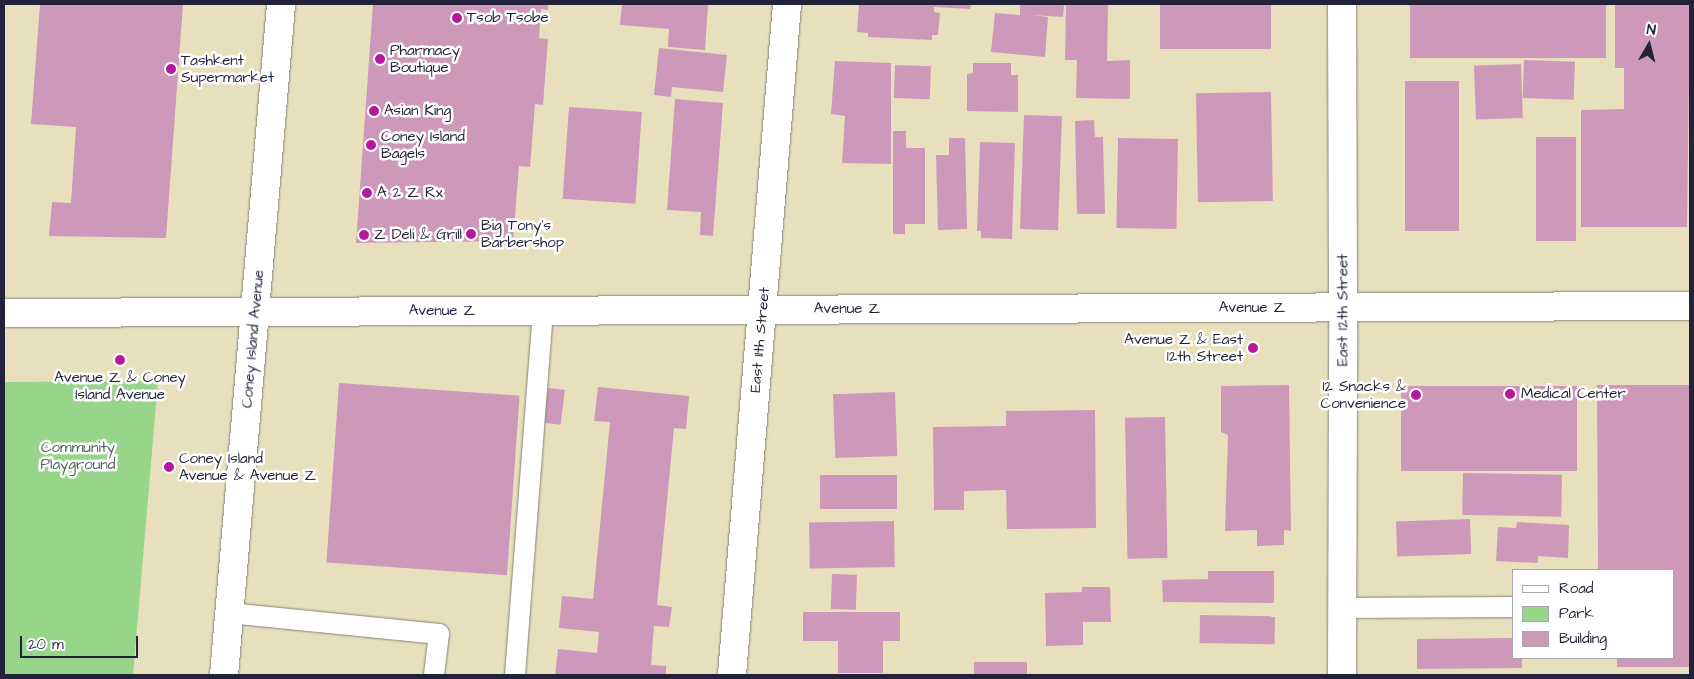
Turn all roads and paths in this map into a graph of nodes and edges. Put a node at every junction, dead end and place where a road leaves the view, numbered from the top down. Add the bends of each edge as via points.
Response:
1 (281, 4) edge
2 (787, 4) edge
3 (1342, 4) edge
4 (1690, 306) edge
5 (1343, 307) junction
6 (543, 310) junction
7 (762, 310) junction
8 (255, 312) junction
9 (4, 313) edge
10 (1512, 607) edge
11 (1341, 608) junction
12 (229, 613) junction
13 (224, 675) edge
14 (434, 675) edge
15 (515, 675) edge
16 (732, 675) edge
17 (1342, 675) edge

1 - 8 street, Coney Island Avenue
2 - 7 street, East 11th Street
3 - 5 street, East 12th Street
4 - 5 street, Avenue Z
5 - 7 street, Avenue Z
5 - 11 street, East 12th Street
6 - 7 street, Avenue Z
6 - 8 street, Avenue Z
6 - 15 lane
7 - 16 street, East 11th Street
8 - 9 street, Avenue Z
8 - 12 street, Coney Island Avenue
10 - 11 lane
11 - 17 street, East 12th Street
12 - 13 street, Coney Island Avenue
12 - 14 lane via 438,634

